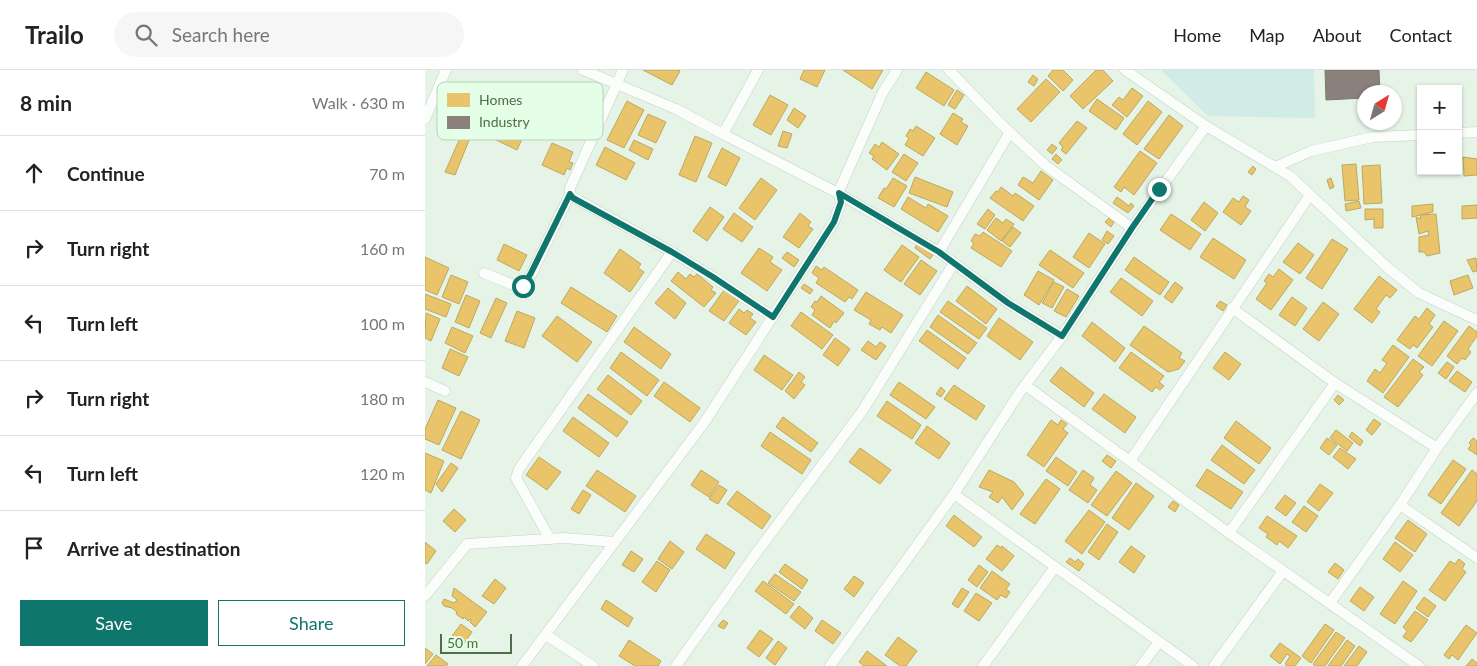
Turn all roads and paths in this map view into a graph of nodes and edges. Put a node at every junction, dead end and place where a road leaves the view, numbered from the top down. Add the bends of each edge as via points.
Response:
1 (446, 70) edge
2 (583, 70) edge
3 (623, 70) edge
4 (757, 70) edge
5 (897, 70) edge
6 (949, 70) edge
7 (1125, 70) edge
8 (441, 82) edge
9 (616, 85) junction
10 (437, 91) edge
11 (603, 114) edge
12 (425, 118) edge
13 (1206, 126) junction
14 (1010, 132) junction
15 (1477, 132) edge
16 (1462, 133) edge
17 (723, 134) junction
18 (1417, 135) edge
19 (591, 140) edge
20 (1275, 167) junction
21 (839, 193) junction
22 (570, 194) junction
23 (1310, 196) junction
24 (1132, 228) junction
25 (672, 252) junction
26 (939, 252) junction
27 (954, 263) junction
28 (483, 273) dead end
29 (1233, 308) junction
30 (773, 317) junction
31 (1477, 320) edge
32 (1062, 336) junction
33 (425, 382) edge
34 (1335, 383) junction
35 (1025, 386) junction
36 (445, 391) dead end
37 (1477, 393) edge
38 (1437, 448) junction
39 (1130, 461) junction
40 (954, 494) junction
41 (1399, 505) junction
42 (1229, 533) junction
43 (550, 539) junction
44 (615, 542) junction
45 (1477, 558) edge
46 (1055, 567) junction
47 (1283, 571) junction
48 (425, 596) edge
49 (1330, 603) junction
50 (546, 635) junction
51 (1159, 642) junction
52 (522, 666) edge
53 (593, 666) edge
54 (676, 666) edge
55 (830, 666) edge
56 (983, 666) edge
57 (1141, 666) edge
58 (1193, 666) edge
59 (1214, 666) edge
60 (1419, 666) edge

1 - 8 street
2 - 9 street
3 - 9 street
4 - 17 street
5 - 21 street via 883,92
6 - 14 street
7 - 13 street
9 - 11 street
9 - 17 street via 676,109
10 - 12 street
13 - 20 street
13 - 24 street
14 - 24 street via 1045,165
14 - 26 street
15 - 16 street
17 - 21 street
18 - 20 street via 1373,137 1311,151
19 - 22 street
20 - 23 street via 1300,184
21 - 26 street
21 - 30 street via 841,202 834,222
22 - 25 street
22 - 28 street via 523,286
23 - 29 street
23 - 31 street via 1419,294
24 - 32 street
25 - 30 street
25 - 43 street via 519,469 518,483
26 - 27 street
27 - 32 street via 1008,303
27 - 54 street via 863,410
29 - 34 street
29 - 39 street
30 - 44 street via 704,423
32 - 35 street
33 - 36 street
34 - 38 street
34 - 42 street
35 - 39 street
35 - 40 street
37 - 38 street
38 - 41 street
39 - 42 street
40 - 46 street
40 - 55 street
41 - 45 street
41 - 49 street
42 - 47 street
43 - 44 street
43 - 48 street via 467,544
44 - 50 street
46 - 51 street
46 - 56 street
47 - 49 street
47 - 59 street
49 - 60 street
50 - 52 street
50 - 53 street
51 - 57 street
51 - 58 street

